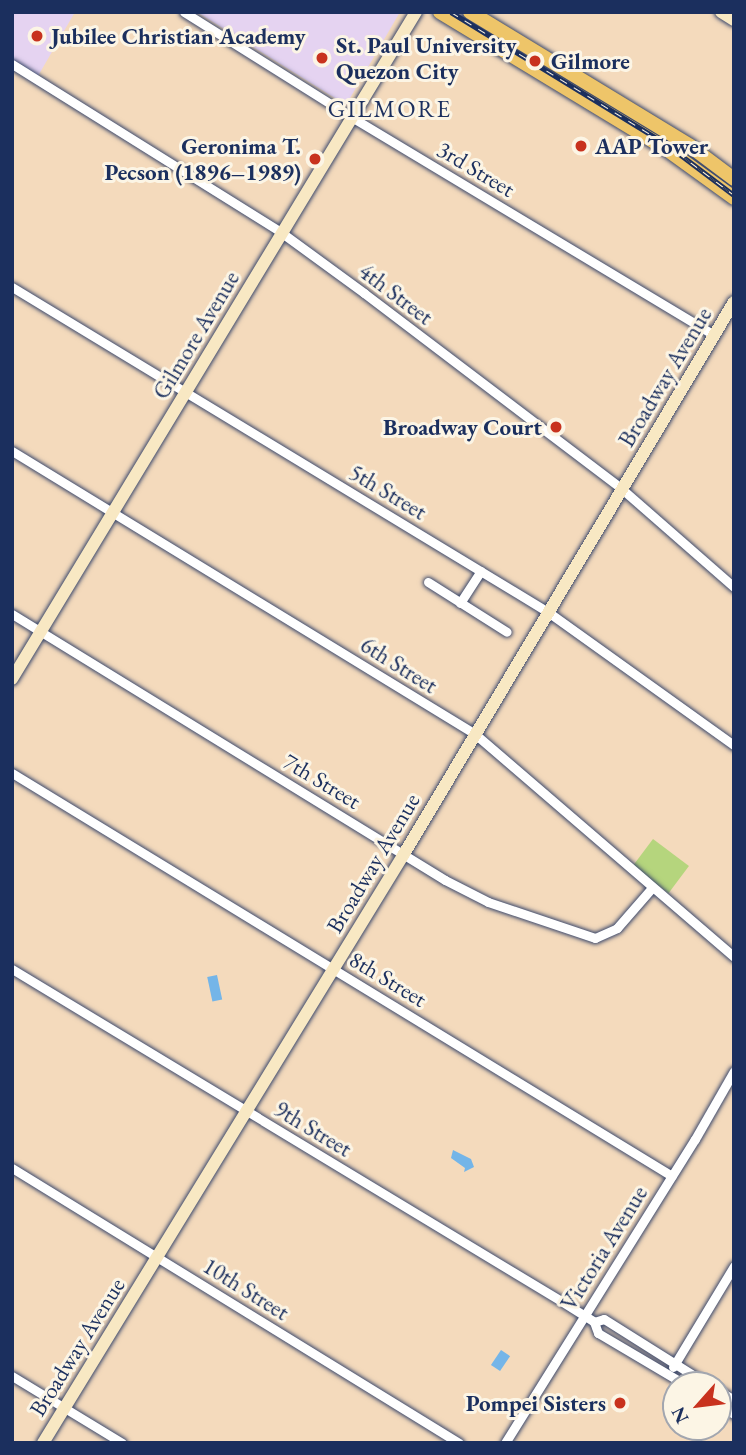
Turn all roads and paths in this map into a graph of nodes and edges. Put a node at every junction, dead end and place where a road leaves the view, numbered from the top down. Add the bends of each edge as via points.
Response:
1 (184, 12) edge
2 (416, 12) edge
3 (440, 12) edge
4 (470, 12) edge
5 (721, 12) edge
6 (734, 20) edge
7 (12, 64) edge
8 (353, 118) junction
9 (734, 179) edge
10 (734, 198) edge
11 (282, 233) junction
12 (12, 287) edge
13 (734, 302) edge
14 (714, 335) junction
15 (187, 391) junction
16 (12, 451) edge
17 (622, 489) junction
18 (114, 513) junction
19 (481, 571) junction
20 (428, 582) dead end
21 (734, 587) edge
22 (460, 603) junction
23 (548, 612) junction
24 (12, 614) edge
25 (41, 631) junction
26 (507, 632) dead end
27 (17, 662) edge
28 (12, 679) edge
29 (475, 734) junction
30 (734, 745) edge
31 (12, 773) edge
32 (404, 854) junction
33 (651, 889) junction
34 (734, 957) edge
35 (12, 969) edge
36 (334, 969) junction
37 (734, 1072) edge
38 (246, 1111) junction
39 (12, 1168) edge
40 (672, 1176) junction
41 (157, 1257) junction
42 (734, 1266) edge
43 (584, 1315) junction
44 (594, 1322) junction
45 (675, 1364) junction
46 (662, 1371) edge
47 (671, 1371) edge
48 (686, 1371) edge
49 (12, 1376) edge
50 (65, 1408) junction
51 (43, 1443) edge
52 (122, 1443) edge
53 (458, 1443) edge
54 (505, 1443) edge

1 - 8 street, 3rd Street
2 - 8 street, Gilmore Avenue
3 - 10 main road via 665,148
4 - 9 main road via 690,146
5 - 6 street
7 - 11 street, 4th Street
8 - 11 street, Gilmore Avenue
8 - 14 street, 3rd Street
11 - 15 street, Gilmore Avenue
11 - 17 street, 4th Street
12 - 15 street, 5th Street
13 - 14 street, Broadway Avenue
14 - 17 street, Broadway Avenue
15 - 18 street, Gilmore Avenue
15 - 19 street, 5th Street
16 - 18 street, 6th Street
17 - 21 street, 4th Street
17 - 23 street, Broadway Avenue
18 - 25 street, Gilmore Avenue
18 - 29 street, 6th Street
19 - 22 street
19 - 23 street, 5th Street
20 - 22 street
22 - 26 street
23 - 29 street, Broadway Avenue
23 - 30 street, 5th Street
24 - 25 street, 7th Street
25 - 27 street, Gilmore Avenue
25 - 32 street, 7th Street
27 - 28 street, Gilmore Avenue
29 - 32 street, Broadway Avenue
29 - 33 street, 6th Street
31 - 36 street, 8th Street
32 - 33 street, 7th Street via 488,902 596,938 617,928
32 - 36 street, Broadway Avenue
33 - 34 street, 6th Street
35 - 38 street, 9th Street
36 - 38 street, Broadway Avenue
36 - 40 street, 8th Street
37 - 40 street, Victoria Avenue
38 - 41 street, Broadway Avenue
38 - 43 street, 9th Street
39 - 41 street, 10th Street
40 - 43 street, Victoria Avenue
41 - 50 street, Broadway Avenue
41 - 53 street, 10th Street
42 - 45 street
43 - 44 street, 9th Street
43 - 54 street, Victoria Avenue
44 - 45 street, 9th Street via 604,1319
44 - 46 street, 9th Street via 598,1333
45 - 47 street
45 - 48 street, 9th Street
49 - 50 street
50 - 51 street, Broadway Avenue
50 - 52 street

